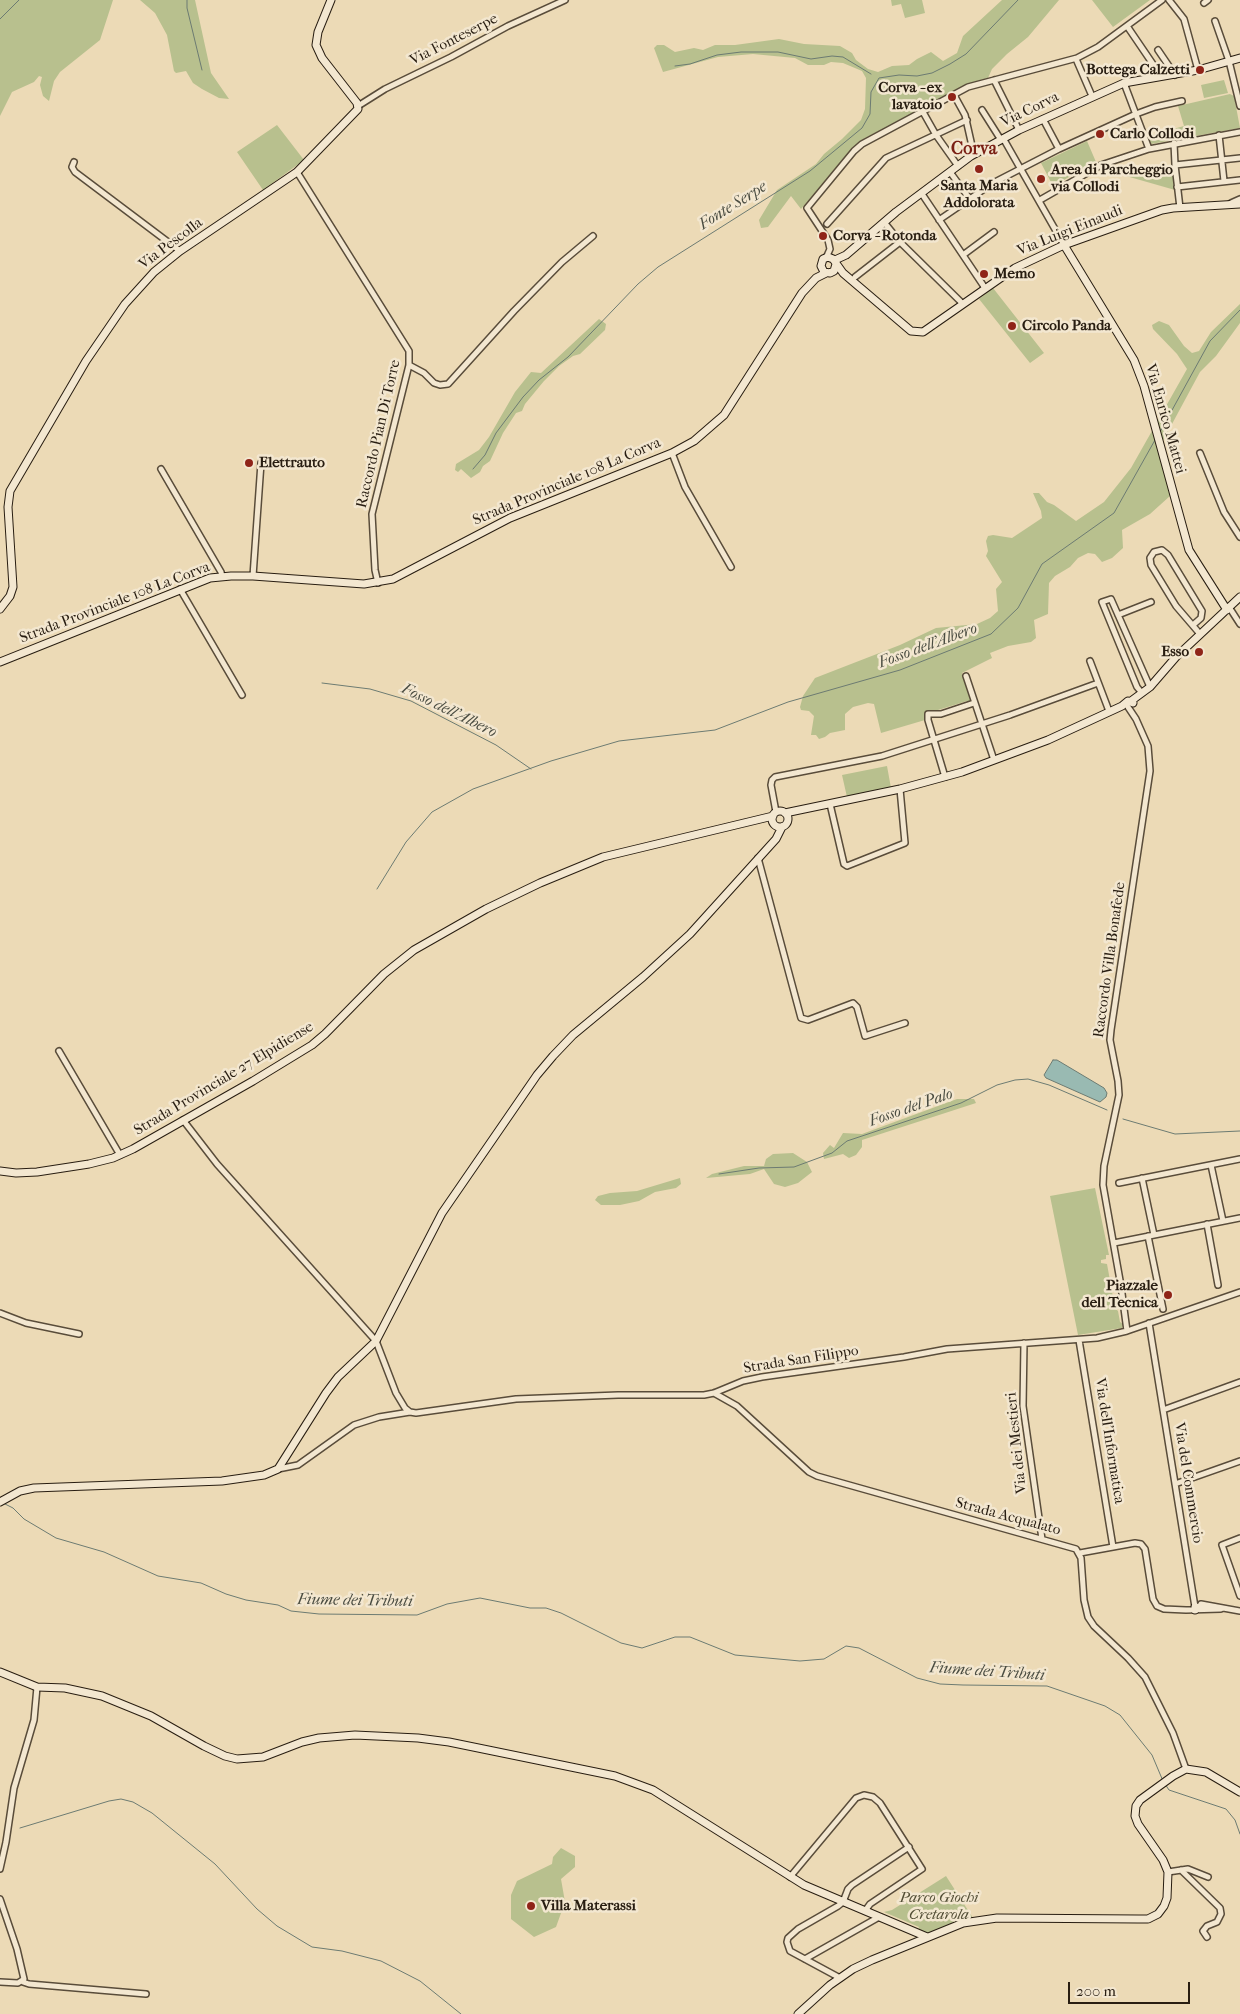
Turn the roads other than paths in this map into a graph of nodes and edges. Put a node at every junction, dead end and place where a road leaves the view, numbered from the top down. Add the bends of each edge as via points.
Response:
1 (331, 0) edge
2 (564, 0) edge
3 (1162, 0) edge
4 (1169, 0) edge
5 (1215, 21) dead end
6 (1127, 26) junction
7 (1158, 50) dead end
8 (1240, 58) edge
9 (1076, 59) junction
10 (1229, 61) junction
11 (1198, 70) junction
12 (1174, 75) junction
13 (1161, 76) junction
14 (994, 80) junction
15 (1124, 84) junction
16 (1239, 94) edge
17 (954, 95) junction
18 (1092, 96) junction
19 (1182, 102) dead end
20 (358, 106) junction
21 (1240, 106) edge
22 (982, 110) dead end
23 (923, 112) junction
24 (1136, 114) junction
25 (1044, 119) junction
26 (967, 120) junction
27 (1019, 130) junction
28 (1240, 132) edge
29 (936, 135) junction
30 (1220, 135) junction
31 (1002, 139) junction
32 (1174, 143) junction
33 (972, 146) junction
34 (1059, 149) junction
35 (1149, 149) junction
36 (979, 151) junction
37 (972, 156) junction
38 (1240, 158) edge
39 (1222, 160) junction
40 (74, 162) dead end
41 (1175, 165) junction
42 (958, 166) junction
43 (1022, 168) junction
44 (297, 172) junction
45 (950, 172) junction
46 (1240, 180) edge
47 (1224, 181) junction
48 (1177, 187) junction
49 (922, 194) junction
50 (969, 198) junction
51 (1240, 199) edge
52 (1040, 200) junction
53 (1240, 204) edge
54 (1229, 205) junction
55 (1180, 208) junction
56 (939, 220) junction
57 (884, 222) junction
58 (817, 224) junction
59 (827, 224) junction
60 (994, 232) dead end
61 (593, 236) dead end
62 (900, 242) junction
63 (1064, 244) junction
64 (180, 251) junction
65 (963, 255) junction
66 (833, 262) junction
67 (824, 271) junction
68 (855, 277) dead end
69 (985, 288) junction
70 (963, 304) junction
71 (410, 365) junction
72 (672, 453) junction
73 (1200, 453) dead end
74 (261, 463) dead end
75 (161, 470) dead end
76 (1240, 537) edge
77 (731, 567) dead end
78 (222, 576) junction
79 (253, 576) junction
80 (378, 583) junction
81 (180, 589) junction
82 (1240, 597) edge
83 (1152, 602) dead end
84 (1228, 608) junction
85 (0, 609) edge
86 (1118, 615) junction
87 (1240, 624) edge
88 (1193, 625) junction
89 (1200, 634) junction
90 (1130, 643) junction
91 (1121, 647) junction
92 (1090, 661) dead end
93 (0, 662) edge
94 (966, 676) dead end
95 (1098, 683) junction
96 (1150, 687) junction
97 (1142, 694) junction
98 (242, 695) dead end
99 (974, 703) junction
100 (1130, 704) junction
101 (1110, 711) junction
102 (981, 724) junction
103 (934, 739) junction
104 (994, 760) junction
105 (945, 777) junction
106 (900, 789) junction
107 (830, 804) junction
108 (802, 810) junction
109 (778, 816) junction
110 (758, 858) junction
111 (905, 1023) dead end
112 (60, 1051) dead end
113 (183, 1120) junction
114 (120, 1155) junction
115 (1240, 1159) edge
116 (1211, 1165) junction
117 (0, 1171) edge
118 (1142, 1178) junction
119 (1119, 1183) dead end
120 (1240, 1218) edge
121 (1223, 1221) junction
122 (1207, 1224) junction
123 (1151, 1236) junction
124 (1114, 1243) junction
125 (1218, 1286) dead end
126 (1240, 1292) edge
127 (1163, 1308) dead end
128 (0, 1313) edge
129 (1149, 1323) junction
130 (1127, 1331) junction
131 (79, 1334) dead end
132 (1079, 1340) junction
133 (376, 1341) junction
134 (1024, 1343) junction
135 (1240, 1382) edge
136 (714, 1393) junction
137 (1163, 1410) junction
138 (410, 1412) junction
139 (1240, 1460) edge
140 (278, 1469) junction
141 (1175, 1484) junction
142 (3, 1500) edge
143 (1240, 1538) edge
144 (1042, 1539) junction
145 (1113, 1547) junction
146 (1080, 1553) junction
147 (1240, 1596) edge
148 (1197, 1607) junction
149 (1221, 1609) junction
150 (1240, 1612) edge
151 (0, 1672) edge
152 (37, 1687) junction
153 (1186, 1769) junction
154 (1240, 1792) edge
155 (909, 1847) junction
156 (0, 1869) edge
157 (1181, 1870) junction
158 (1168, 1872) junction
159 (1208, 1876) dead end
160 (790, 1877) junction
161 (0, 1899) edge
162 (843, 1902) junction
163 (864, 1911) junction
164 (878, 1917) junction
165 (906, 1929) junction
166 (916, 1933) junction
167 (927, 1937) junction
168 (1207, 1937) dead end
169 (917, 1942) junction
170 (805, 1959) junction
171 (840, 1978) junction
172 (0, 1982) edge
173 (22, 1982) junction
174 (146, 1994) dead end
175 (798, 2014) edge

1 - 20 street via 316,46
2 - 20 street, Via Fonteserpe via 385,89
3 - 6 street
4 - 11 street via 1184,19
5 - 10 street
6 - 9 street
6 - 13 street
7 - 12 street
8 - 10 street, Via Corva
9 - 14 street
9 - 18 street
10 - 11 street, Via Corva
10 - 16 street
11 - 12 street, Via Corva
12 - 13 street, Via Corva
13 - 15 street, Via Corva
14 - 17 street via 968,87
14 - 27 street
15 - 18 street, Via Corva
15 - 24 street
16 - 21 street
17 - 23 street
17 - 26 street
18 - 25 street, Via Corva
19 - 24 street
20 - 44 street, Via Pescolla via 356,113
22 - 31 street, Via Enrico Mattei
23 - 29 street
23 - 58 street via 870,139 854,151 809,203 807,208
24 - 34 street
24 - 35 street
25 - 27 street, Via Corva
25 - 34 street
26 - 29 street
26 - 33 street
27 - 31 street, Via Corva
28 - 30 street
29 - 42 street
29 - 59 street via 886,158
30 - 32 street
30 - 39 street
31 - 36 street, Via Corva
31 - 43 street, Via Enrico Mattei
32 - 35 street
32 - 41 street
33 - 36 street
33 - 37 street
34 - 43 street
35 - 52 street via 1101,165
36 - 37 street, Via Corva
37 - 42 street, Via Corva
38 - 39 street
39 - 41 street
39 - 47 street
40 - 64 street via 74,172
41 - 48 street
42 - 45 street, Via Corva
43 - 50 street
43 - 52 street, Via Enrico Mattei
44 - 64 street, Via Pescolla
44 - 71 street, Raccordo Pian Di Torre via 409,351
45 - 49 street, Via Corva
45 - 50 street
46 - 47 street
47 - 48 street
48 - 55 street
49 - 56 street
49 - 57 street, Via Corva
50 - 56 street
51 - 54 street, Via Luigi Einaudi
52 - 63 street, Via Enrico Mattei
53 - 54 street, Via Luigi Einaudi
54 - 55 street, Via Luigi Einaudi
55 - 63 street, Via Luigi Einaudi via 1162,210
56 - 65 street
57 - 62 street
57 - 66 street, Via Corva via 846,255
58 - 59 street
58 - 66 street via 830,244
59 - 66 street
60 - 65 street
61 - 71 street via 562,262 448,384 434,383
62 - 68 street
62 - 70 street
63 - 69 street, Via Luigi Einaudi via 1018,266
63 - 84 street, Via Enrico Mattei via 1134,360 1189,550
64 - 85 street, Via Pescolla via 143,282 116,316 13,484 8,500 13,587
65 - 69 street
66 - 67 street, Strada Provinciale 108 La Corva
66 - 67 street via 822,261
66 - 70 street, Via Luigi Einaudi via 911,331 928,330
67 - 72 street, Strada Provinciale 108 La Corva via 802,293 724,416 694,441
69 - 70 street, Via Luigi Einaudi
71 - 80 street, Raccordo Pian Di Torre via 372,514
72 - 77 street via 685,487
72 - 80 street, Strada Provinciale 108 La Corva via 510,518 402,575
73 - 76 street via 1224,512
74 - 79 street
75 - 78 street
78 - 79 street, Strada Provinciale 108 La Corva
78 - 81 street, Strada Provinciale 108 La Corva
79 - 80 street, Strada Provinciale 108 La Corva
81 - 93 street, Strada Provinciale 108 La Corva
81 - 98 street
82 - 84 street, Strada Provinciale 27 Elpidiense
83 - 86 street
84 - 87 street
84 - 89 street, Strada Provinciale 27 Elpidiense
86 - 90 street
86 - 91 street via 1111,599 1102,602
88 - 88 street via 1177,608 1151,565 1150,558 1154,552 1162,550 1168,555 1202,611 1201,618
88 - 89 street
89 - 96 street, Strada Provinciale 27 Elpidiense
90 - 91 street
90 - 96 street
91 - 97 street
92 - 95 street
94 - 99 street
95 - 101 street
95 - 102 street
96 - 97 street, Strada Provinciale 27 Elpidiense
97 - 100 street, Strada Provinciale 27 Elpidiense
99 - 102 street
99 - 103 street via 941,714 928,714
100 - 101 street, Strada Provinciale 27 Elpidiense
100 - 124 street, Raccordo Villa Bonafede via 1150,753 1150,771 1110,1030 1118,1095 1103,1185
101 - 104 street, Strada Provinciale 27 Elpidiense via 1048,740
102 - 103 street
102 - 104 street
103 - 105 street
103 - 109 street via 882,756 775,777 771,785
104 - 105 street, Strada Provinciale 27 Elpidiense
105 - 106 street, Strada Provinciale 27 Elpidiense
106 - 107 street, Strada Provinciale 27 Elpidiense
106 - 107 street via 905,843 847,866
107 - 108 street, Strada Provinciale 27 Elpidiense
108 - 109 street, Strada Provinciale 27 Elpidiense
108 - 109 street, Strada Provinciale 27 Elpidiense via 788,821
109 - 110 street via 776,839
109 - 113 street, Strada Provinciale 27 Elpidiense via 597,859 486,909 401,959 312,1045
110 - 111 street via 801,1018 808,1020 851,1003 857,1007 865,1036
110 - 133 street via 683,941 553,1056 442,1213
112 - 114 street
113 - 114 street, Strada Provinciale 27 Elpidiense
113 - 133 street via 217,1164
114 - 117 street, Strada Provinciale 27 Elpidiense via 89,1164 37,1172
115 - 116 street
116 - 118 street
116 - 121 street
118 - 119 street
118 - 123 street
120 - 121 street
121 - 122 street
122 - 123 street
122 - 125 street
123 - 124 street
123 - 127 street
124 - 130 street, Raccordo Villa Bonafede
126 - 129 street, Strada San Filippo
128 - 131 street via 26,1323
129 - 130 street, Strada San Filippo
129 - 137 street, Via del Commercio
130 - 132 street, Strada San Filippo
132 - 134 street, Strada San Filippo
132 - 145 street, Via dell'Informatica
133 - 138 street via 396,1393
133 - 140 street via 338,1377
134 - 136 street, Strada San Filippo via 947,1349 762,1376
134 - 144 street, Via dei Mestieri via 1023,1406
135 - 137 street
136 - 138 street, Strada San Filippo via 516,1399
136 - 144 street, Strada Acqualato via 737,1406 813,1474
137 - 141 street, Via del Commercio
138 - 140 street, Strada San Filippo via 379,1416 354,1426 304,1462 292,1468
139 - 141 street
140 - 142 street via 264,1475 222,1481 34,1488
141 - 148 street, Via del Commercio
143 - 147 street via 1222,1545
144 - 146 street, Strada Acqualato via 1072,1547
145 - 146 street
145 - 148 street via 1135,1543 1144,1546 1157,1606 1164,1609
146 - 153 street via 1088,1617 1145,1677 1173,1733
148 - 149 street
148 - 149 street
149 - 150 street
151 - 152 street
152 - 156 street via 34,1720 14,1788
152 - 160 street via 65,1688 102,1696 151,1716 204,1746 237,1759 263,1757 319,1738 355,1735 449,1742 602,1772 653,1790
153 - 154 street via 1206,1772
153 - 158 street via 1155,1788 1136,1806 1138,1824
155 - 160 street via 877,1800 864,1795 852,1802
155 - 162 street via 852,1885
155 - 163 street via 922,1869
157 - 158 street
157 - 159 street
157 - 168 street via 1220,1908 1217,1922 1203,1931
158 - 167 street via 1169,1885 1164,1906 1158,1914 1148,1918 996,1918 963,1924
160 - 162 street
161 - 173 street via 22,1966
162 - 163 street
162 - 170 street via 788,1938 790,1951
163 - 164 street
164 - 165 street
164 - 170 street
165 - 166 street
165 - 169 street
166 - 167 street
166 - 169 street
167 - 169 street
169 - 171 street via 872,1960
170 - 171 street
171 - 175 street
172 - 173 street
173 - 174 street

